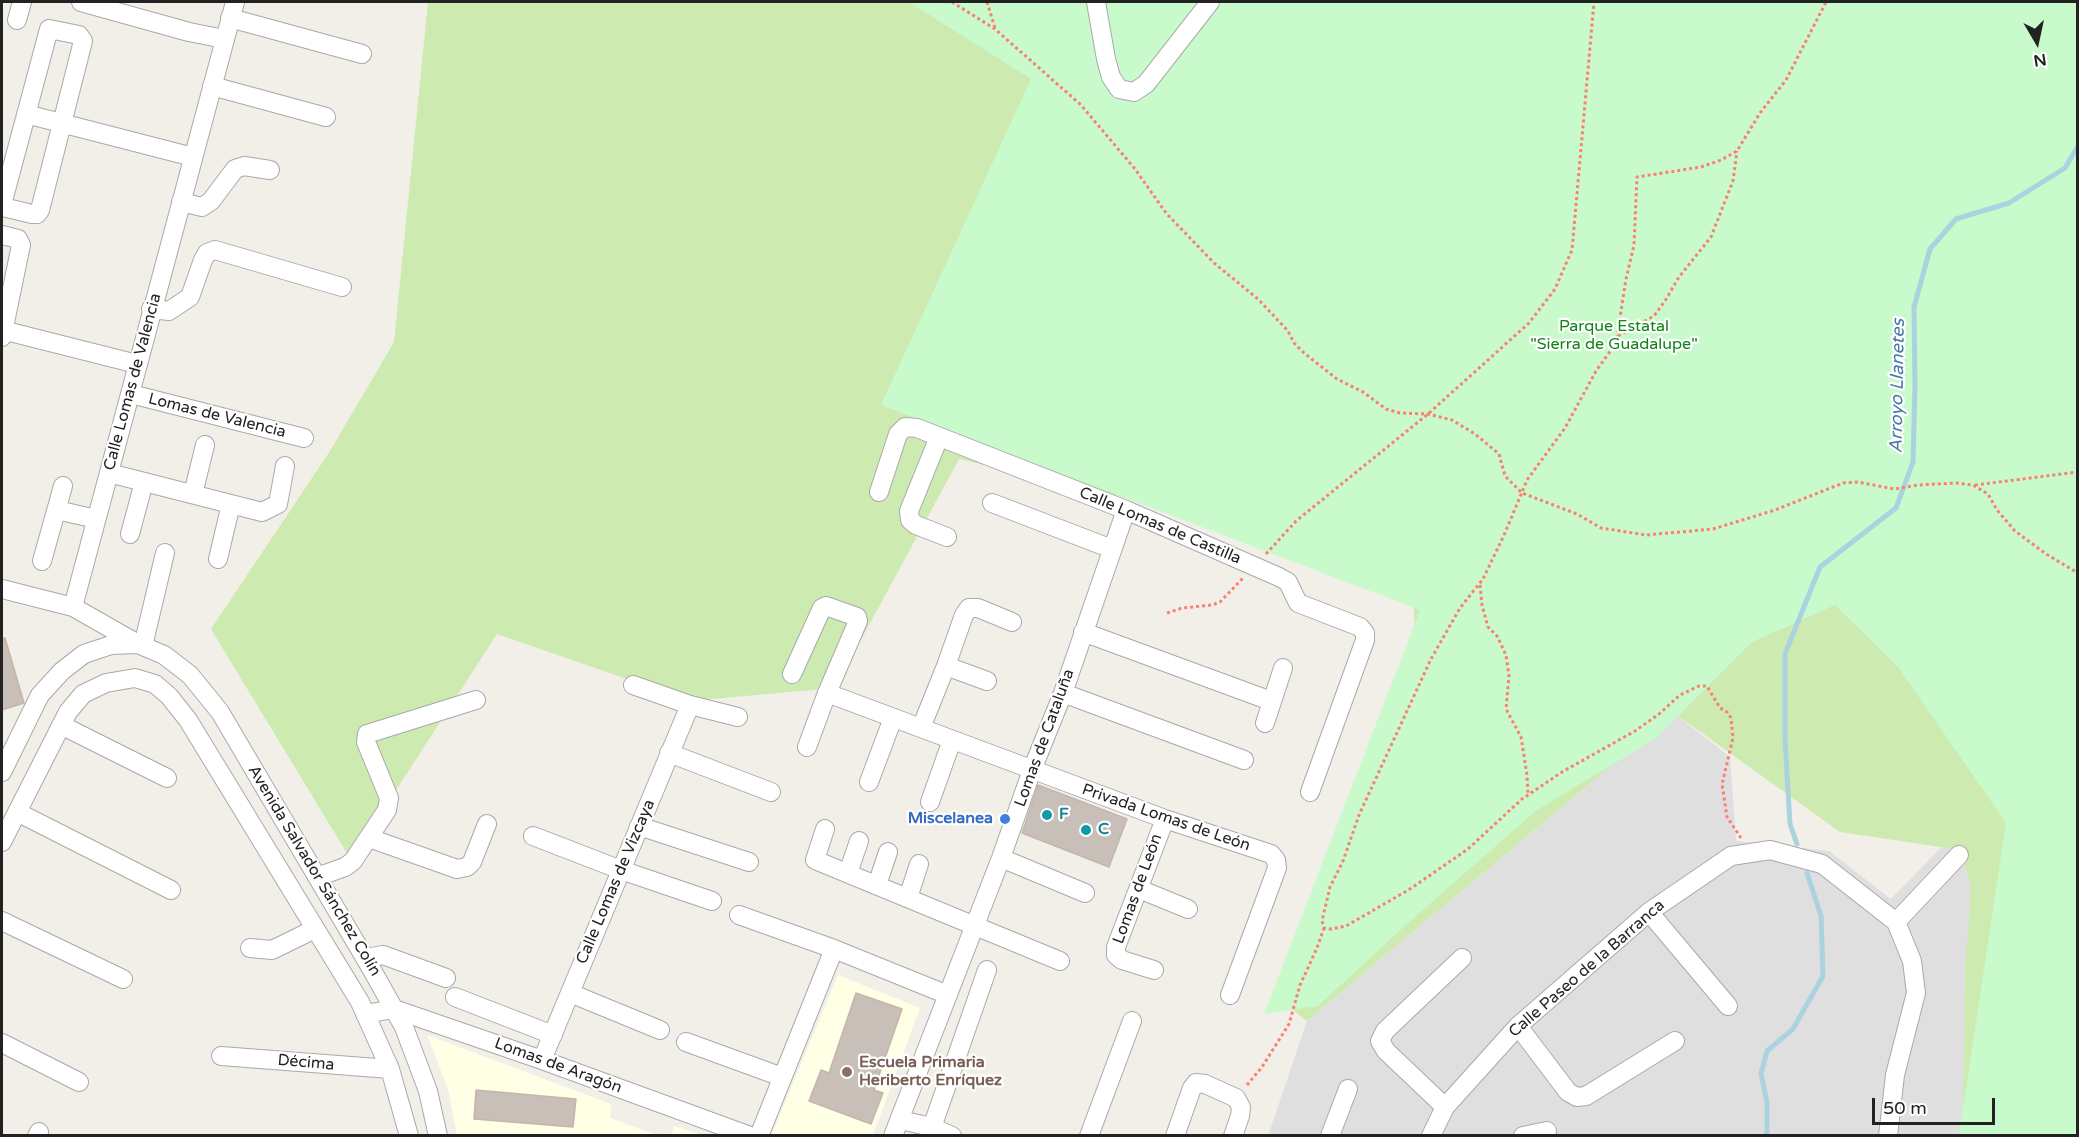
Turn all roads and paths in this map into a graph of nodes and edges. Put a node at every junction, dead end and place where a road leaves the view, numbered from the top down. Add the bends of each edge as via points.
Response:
1 (22, 2) edge
2 (81, 2) edge
3 (952, 2) edge
4 (987, 2) edge
5 (1096, 2) edge
6 (1210, 2) edge
7 (1594, 2) edge
8 (1827, 2) edge
9 (232, 10) edge
10 (17, 20) dead end
11 (995, 29) junction
12 (225, 39) junction
13 (362, 54) dead end
14 (212, 86) junction
15 (26, 114) junction
16 (326, 117) dead end
17 (61, 123) junction
18 (1737, 151) junction
19 (193, 157) junction
20 (270, 170) dead end
21 (181, 202) junction
22 (2, 235) edge
23 (342, 287) dead end
24 (151, 309) junction
25 (2, 332) edge
26 (1618, 336) junction
27 (138, 364) junction
28 (131, 394) junction
29 (1428, 414) junction
30 (939, 437) junction
31 (304, 438) dead end
32 (205, 445) dead end
33 (285, 466) dead end
34 (2078, 472) edge
35 (109, 473) junction
36 (144, 482) junction
37 (1973, 485) junction
38 (63, 486) dead end
39 (879, 492) dead end
40 (1522, 493) junction
41 (193, 494) junction
42 (992, 503) dead end
43 (231, 504) junction
44 (57, 510) junction
45 (1126, 510) junction
46 (96, 519) junction
47 (130, 534) dead end
48 (947, 537) dead end
49 (1112, 549) junction
50 (165, 553) dead end
51 (218, 559) dead end
52 (42, 561) dead end
53 (1255, 566) junction
54 (2078, 573) edge
55 (1480, 585) junction
56 (2, 589) edge
57 (73, 607) junction
58 (1167, 612) dead end
59 (1012, 622) dead end
60 (1083, 632) junction
61 (140, 645) junction
62 (946, 666) junction
63 (1283, 668) dead end
64 (792, 674) dead end
65 (987, 681) dead end
66 (633, 685) dead end
67 (827, 693) junction
68 (1063, 693) junction
69 (476, 700) dead end
70 (1271, 701) junction
71 (690, 705) junction
72 (738, 717) dead end
73 (893, 718) junction
74 (1265, 723) dead end
75 (61, 725) junction
76 (921, 728) junction
77 (952, 740) junction
78 (807, 747) dead end
79 (669, 753) junction
80 (1244, 760) dead end
81 (1032, 770) junction
82 (2, 772) edge
83 (167, 778) dead end
84 (869, 782) dead end
85 (771, 792) dead end
86 (1310, 792) dead end
87 (1528, 795) junction
88 (930, 801) dead end
89 (16, 812) junction
90 (1165, 819) junction
91 (487, 824) dead end
92 (639, 826) junction
93 (825, 828) dead end
94 (532, 836) dead end
95 (294, 837) junction
96 (369, 838) junction
97 (859, 841) dead end
98 (2, 842) edge
99 (268, 852) junction
100 (888, 852) dead end
101 (1745, 854) junction
102 (1959, 855) dead end
103 (1002, 858) junction
104 (749, 862) dead end
105 (919, 864) dead end
106 (621, 870) junction
107 (848, 873) junction
108 (317, 877) junction
109 (877, 885) junction
110 (1139, 889) junction
111 (171, 890) dead end
112 (1085, 893) dead end
113 (908, 898) junction
114 (712, 901) dead end
115 (1188, 909) dead end
116 (1649, 912) junction
117 (739, 915) dead end
118 (2, 921) edge
119 (1896, 922) junction
120 (975, 925) junction
121 (1324, 927) junction
122 (315, 929) junction
123 (250, 948) dead end
124 (834, 949) junction
125 (365, 958) junction
126 (1462, 958) dead end
127 (1060, 961) dead end
128 (987, 970) dead end
129 (1154, 970) dead end
130 (446, 978) dead end
131 (123, 979) dead end
132 (570, 993) junction
133 (948, 995) junction
134 (1230, 995) dead end
135 (456, 997) dead end
136 (1728, 1006) dead end
137 (394, 1009) junction
138 (365, 1014) junction
139 (1132, 1021) dead end
140 (1518, 1026) junction
141 (660, 1030) dead end
142 (553, 1035) junction
143 (1675, 1041) dead end
144 (2, 1042) edge
145 (686, 1042) dead end
146 (221, 1056) dead end
147 (542, 1060) junction
148 (390, 1069) junction
149 (782, 1077) junction
150 (79, 1082) dead end
151 (1348, 1089) dead end
152 (1236, 1098) junction
153 (1445, 1107) junction
154 (897, 1128) edge
155 (931, 1131) edge
156 (1547, 1131) dead end
157 (409, 1136) edge
158 (438, 1136) edge
159 (750, 1136) edge
160 (759, 1136) edge
161 (952, 1136) edge
162 (1089, 1136) edge
163 (1175, 1136) edge
164 (1233, 1136) edge
165 (1330, 1136) edge
166 (1431, 1136) edge
167 (1523, 1136) edge
168 (1888, 1136) edge

1 - 10 street
2 - 12 street
3 - 11 path
4 - 11 path
5 - 6 street via 1111,77 1119,89 1134,92 1146,84
7 - 29 path via 1572,250 1555,289 1529,323
8 - 18 path via 1786,81
9 - 12 street, Calle Lomas de Valencia
9 - 13 street
11 - 29 path via 1081,105 1166,213 1214,263 1258,299 1304,353 1386,409
12 - 14 street, Calle Lomas de Valencia
14 - 16 street
14 - 19 street, Calle Lomas de Valencia
15 - 17 street
15 - 17 street via 49,28 79,35 83,41
15 - 17 street via 3,201 7,208 32,214 40,210
17 - 19 street
18 - 26 path via 1733,181 1711,237 1654,316
18 - 26 path via 1701,167 1637,177 1635,245
19 - 21 street, Calle Lomas de Valencia
20 - 21 street via 244,166 235,169 202,207
21 - 24 street, Calle Lomas de Valencia
22 - 25 street via 18,239 21,245
23 - 24 street via 215,250 203,260 190,297 168,311
24 - 27 street, Calle Lomas de Valencia
25 - 27 street
26 - 40 path via 1576,411
27 - 28 street, Calle Lomas de Valencia
28 - 31 street, Lomas de Valencia
28 - 35 street, Calle Lomas de Valencia
29 - 40 path via 1452,420 1499,454 1505,476
29 - 53 path via 1296,521
30 - 39 street, Calle Lomas de Castilla via 905,427 898,434
30 - 45 street, Calle Lomas de Castilla
30 - 48 street via 909,511 916,525
32 - 41 street
33 - 43 street, Lomas de Valencia via 278,504 262,512
34 - 37 path
35 - 36 street, Lomas de Valencia
35 - 46 street, Calle Lomas de Valencia
36 - 41 street, Lomas de Valencia
36 - 47 street
37 - 40 path via 1946,483 1894,489 1843,483 1713,530 1646,535 1601,528 1577,514
37 - 54 path via 1988,494 2015,531
38 - 44 street
40 - 55 path
41 - 43 street, Lomas de Valencia
42 - 49 street
43 - 51 street
44 - 46 street
44 - 52 street
45 - 49 street, Lomas de Cataluña
45 - 53 street, Calle Lomas de Castilla
46 - 57 street, Calle Lomas de Valencia
49 - 60 street, Lomas de Cataluña
50 - 61 street
53 - 58 path via 1220,602
53 - 86 street, Calle Lomas de Castilla via 1288,582 1298,603 1306,608 1360,627 1365,633
55 - 87 path via 1488,627 1506,655 1506,709 1521,737
55 - 121 path via 1452,620 1431,659 1359,815 1330,887
56 - 57 street, Avenida Salvador Sánchez Colín
57 - 61 street, Avenida Salvador Sánchez Colín
59 - 62 street via 969,608
60 - 68 street, Lomas de Cataluña
60 - 70 street
61 - 82 street via 111,645 84,654 62,671 40,695
61 - 95 street, Avenida Salvador Sánchez Colín via 164,655 190,675 220,712
62 - 65 street
62 - 76 street
63 - 70 street
64 - 67 street via 822,608 857,617
66 - 71 street
67 - 73 street, Privada Lomas de León
67 - 78 street
68 - 80 street
68 - 81 street, Lomas de Cataluña
69 - 96 street via 367,734 366,742 389,798 387,810
70 - 74 street
71 - 72 street
71 - 79 street, Calle Lomas de Vizcaya
73 - 76 street, Privada Lomas de León
73 - 84 street
75 - 83 street
75 - 89 street
75 - 99 street, Avenida Salvador Sánchez Colín via 84,694 106,683 135,678 155,684 182,712
76 - 77 street, Privada Lomas de León
77 - 81 street, Privada Lomas de León
77 - 88 street
79 - 85 street
79 - 92 street, Calle Lomas de Vizcaya
81 - 90 street, Privada Lomas de León
81 - 103 street, Lomas de Cataluña
87 - 101 path via 1635,731 1680,695 1707,686 1732,725 1734,738 1722,784 1727,818 1739,835
87 - 121 path via 1468,849 1430,876 1346,926
89 - 98 street
89 - 111 street
90 - 110 street, Lomas de León
90 - 134 street, Privada Lomas de León via 1271,854 1276,860 1277,868
91 - 96 street via 472,862 458,869
92 - 104 street
92 - 106 street, Calle Lomas de Vizcaya
93 - 107 street via 815,860
94 - 106 street
95 - 99 street
95 - 108 street, Avenida Salvador Sánchez Colín
96 - 108 street via 353,861
97 - 107 street
99 - 122 street, Avenida Salvador Sánchez Colín
100 - 109 street
101 - 116 street, Calle Paseo de la Barranca via 1731,856
101 - 119 street, Calle Paseo de la Barranca via 1770,850 1822,864
102 - 119 street
103 - 112 street
103 - 120 street, Lomas de Cataluña
105 - 113 street
106 - 114 street
106 - 132 street, Calle Lomas de Vizcaya
107 - 109 street
108 - 125 street, Avenida Salvador Sánchez Colín
109 - 113 street
110 - 115 street
110 - 129 street, Lomas de León via 1116,955
113 - 120 street
116 - 136 street
116 - 140 street, Calle Paseo de la Barranca
117 - 124 street
118 - 131 street
119 - 168 street, Calle Paseo de la Barranca via 1912,961 1916,993 1895,1075
120 - 127 street
120 - 133 street, Lomas de Cataluña
121 - 152 path via 1289,1024 1262,1067
122 - 123 street via 272,950
122 - 138 street, Avenida Salvador Sánchez Colín
124 - 133 street
124 - 149 street
125 - 130 street via 383,955
125 - 137 street, Avenida Salvador Sánchez Colín
126 - 153 street via 1385,1031 1380,1041 1386,1052
128 - 155 street
132 - 141 street
132 - 142 street, Calle Lomas de Vizcaya
133 - 154 street, Lomas de Cataluña
135 - 142 street
137 - 138 street, Lomas de Aragón
137 - 147 street, Lomas de Aragón
137 - 158 street, Avenida Salvador Sánchez Colín via 428,1091
138 - 148 street, Avenida Salvador Sánchez Colín
139 - 162 street
140 - 143 street via 1568,1092 1577,1097 1586,1096
140 - 153 street, Calle Paseo de la Barranca
142 - 147 street, Calle Lomas de Vizcaya
144 - 150 street
145 - 149 street
146 - 148 street, Décima
147 - 159 street, Lomas de Aragón
148 - 157 street, Avenida Salvador Sánchez Colín
149 - 160 street
151 - 165 street
152 - 163 street via 1196,1083
152 - 164 street via 1241,1107
153 - 166 street, Calle Paseo de la Barranca
154 - 155 street
155 - 161 street
156 - 167 street

